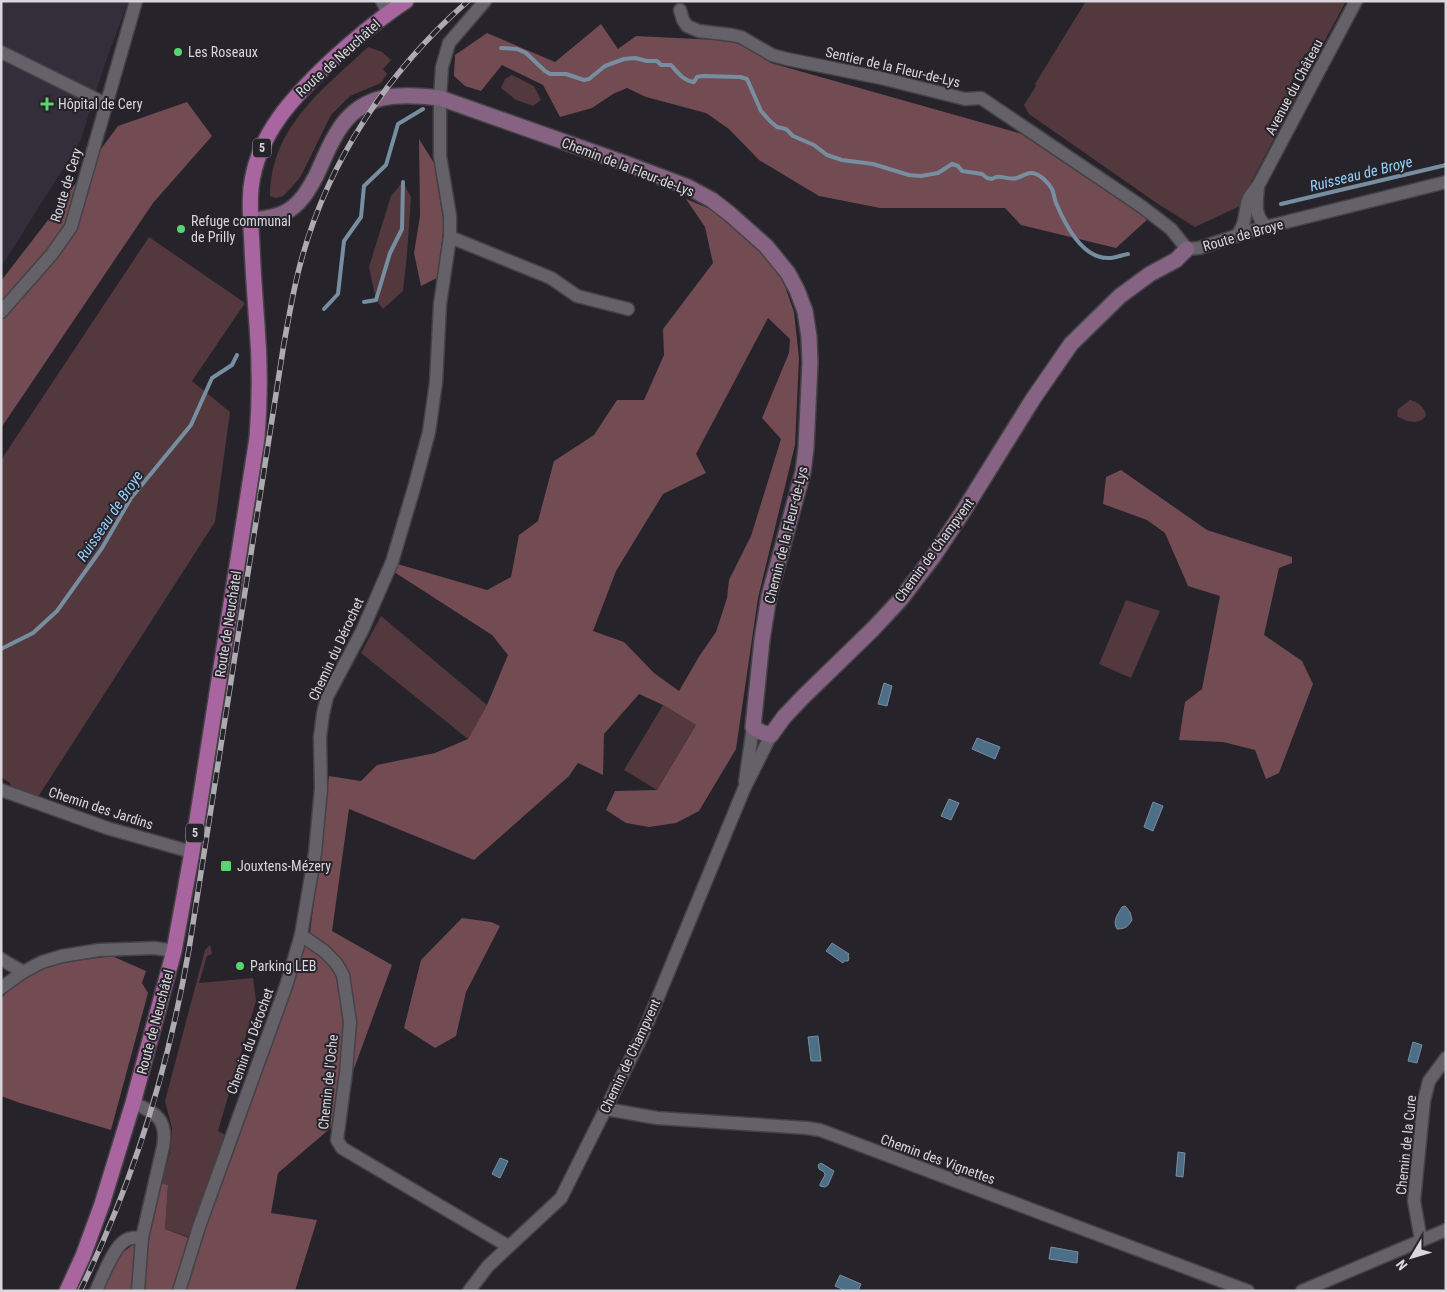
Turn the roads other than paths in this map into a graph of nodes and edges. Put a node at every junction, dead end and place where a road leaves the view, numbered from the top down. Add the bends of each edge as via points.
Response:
1 (136, 1) edge
2 (406, 1) edge
3 (486, 1) edge
4 (1356, 1) edge
5 (385, 7) edge
6 (680, 10) dead end
7 (1, 52) edge
8 (440, 98) junction
9 (106, 104) junction
10 (1446, 182) edge
11 (1258, 186) junction
12 (250, 220) junction
13 (1267, 227) junction
14 (1237, 236) junction
15 (450, 237) junction
16 (1187, 248) junction
17 (628, 308) dead end
18 (1, 312) edge
19 (1071, 344) joint
20 (753, 727) junction
21 (771, 735) junction
22 (1, 790) edge
23 (744, 790) junction
24 (192, 852) junction
25 (301, 935) junction
26 (174, 951) junction
27 (1, 959) edge
28 (24, 972) junction
29 (1, 988) edge
30 (1446, 1058) edge
31 (134, 1102) junction
32 (606, 1110) junction
33 (1446, 1230) edge
34 (142, 1238) junction
35 (1421, 1240) junction
36 (508, 1246) junction
37 (66, 1291) edge
38 (96, 1291) edge
39 (138, 1291) edge
40 (179, 1291) edge
41 (469, 1291) edge
42 (1248, 1291) edge
43 (1302, 1291) edge

1 - 9 street, Route de Cery
2 - 5 main road, Route de Neuchâtel / 5
3 - 8 street, Chemin du Dérochet via 449,43 442,65
4 - 11 street, Avenue du Château
5 - 12 main road, Route de Neuchâtel / 5 via 303,87 269,132 258,160
6 - 16 street, Sentier de la Fleur-de-Lys via 682,20 688,26 699,31 742,37 772,55 966,99 981,98 1151,213
7 - 9 street
8 - 12 street, Chemin de la Fleur-de-Lys via 395,95 376,99 359,108 338,132 304,198 284,213
8 - 15 street, Chemin du Dérochet via 440,156 450,216
8 - 20 street, Chemin de la Fleur-de-Lys via 688,187 712,200 766,246 798,290 809,337 806,448 801,480 769,596
9 - 18 street, Route de Cery via 71,227
10 - 13 street, Route de Broye
11 - 13 street, Avenue du Château via 1257,211
11 - 14 street, Avenue du Château via 1250,194 1245,220
12 - 24 main road, Route de Neuchâtel / 5 via 259,360 257,438
13 - 14 street, Route de Broye
14 - 16 street, Route de Broye via 1200,248
15 - 17 street via 551,278 577,296
15 - 25 street, Chemin du Dérochet via 440,304 430,432 392,562 362,631 327,697 323,714 315,853
16 - 19 street, Route de Broye via 1176,260 1120,296
19 - 21 street, Chemin de Champvent via 964,510 901,599 803,696
20 - 21 street
20 - 23 street, Chemin de Champvent
21 - 23 street, Chemin de Champvent
22 - 24 street, Chemin des Jardins via 107,828
23 - 32 street, Chemin de Champvent via 642,1036
24 - 26 main road, Route de Neuchâtel / 5
25 - 36 street, Chemin de l'Oche via 324,951 343,976 350,1022 337,1140 342,1148
25 - 40 street, Chemin du Dérochet
26 - 28 street via 155,948 99,950 62,956
26 - 31 main road, Route de Neuchâtel / 5
27 - 28 street
28 - 29 street
30 - 35 street, Chemin de la Cure via 1429,1081 1424,1101 1414,1201
31 - 34 street via 152,1111 161,1122 165,1135
31 - 37 main road, Route de Neuchâtel / 5 via 94,1229
32 - 36 street, Chemin de Champvent via 561,1198
32 - 42 street, Chemin des Vignettes via 657,1118 820,1130
33 - 35 street
34 - 38 street via 132,1237 117,1249
34 - 39 street
35 - 43 street
36 - 41 street, Chemin de Champvent

